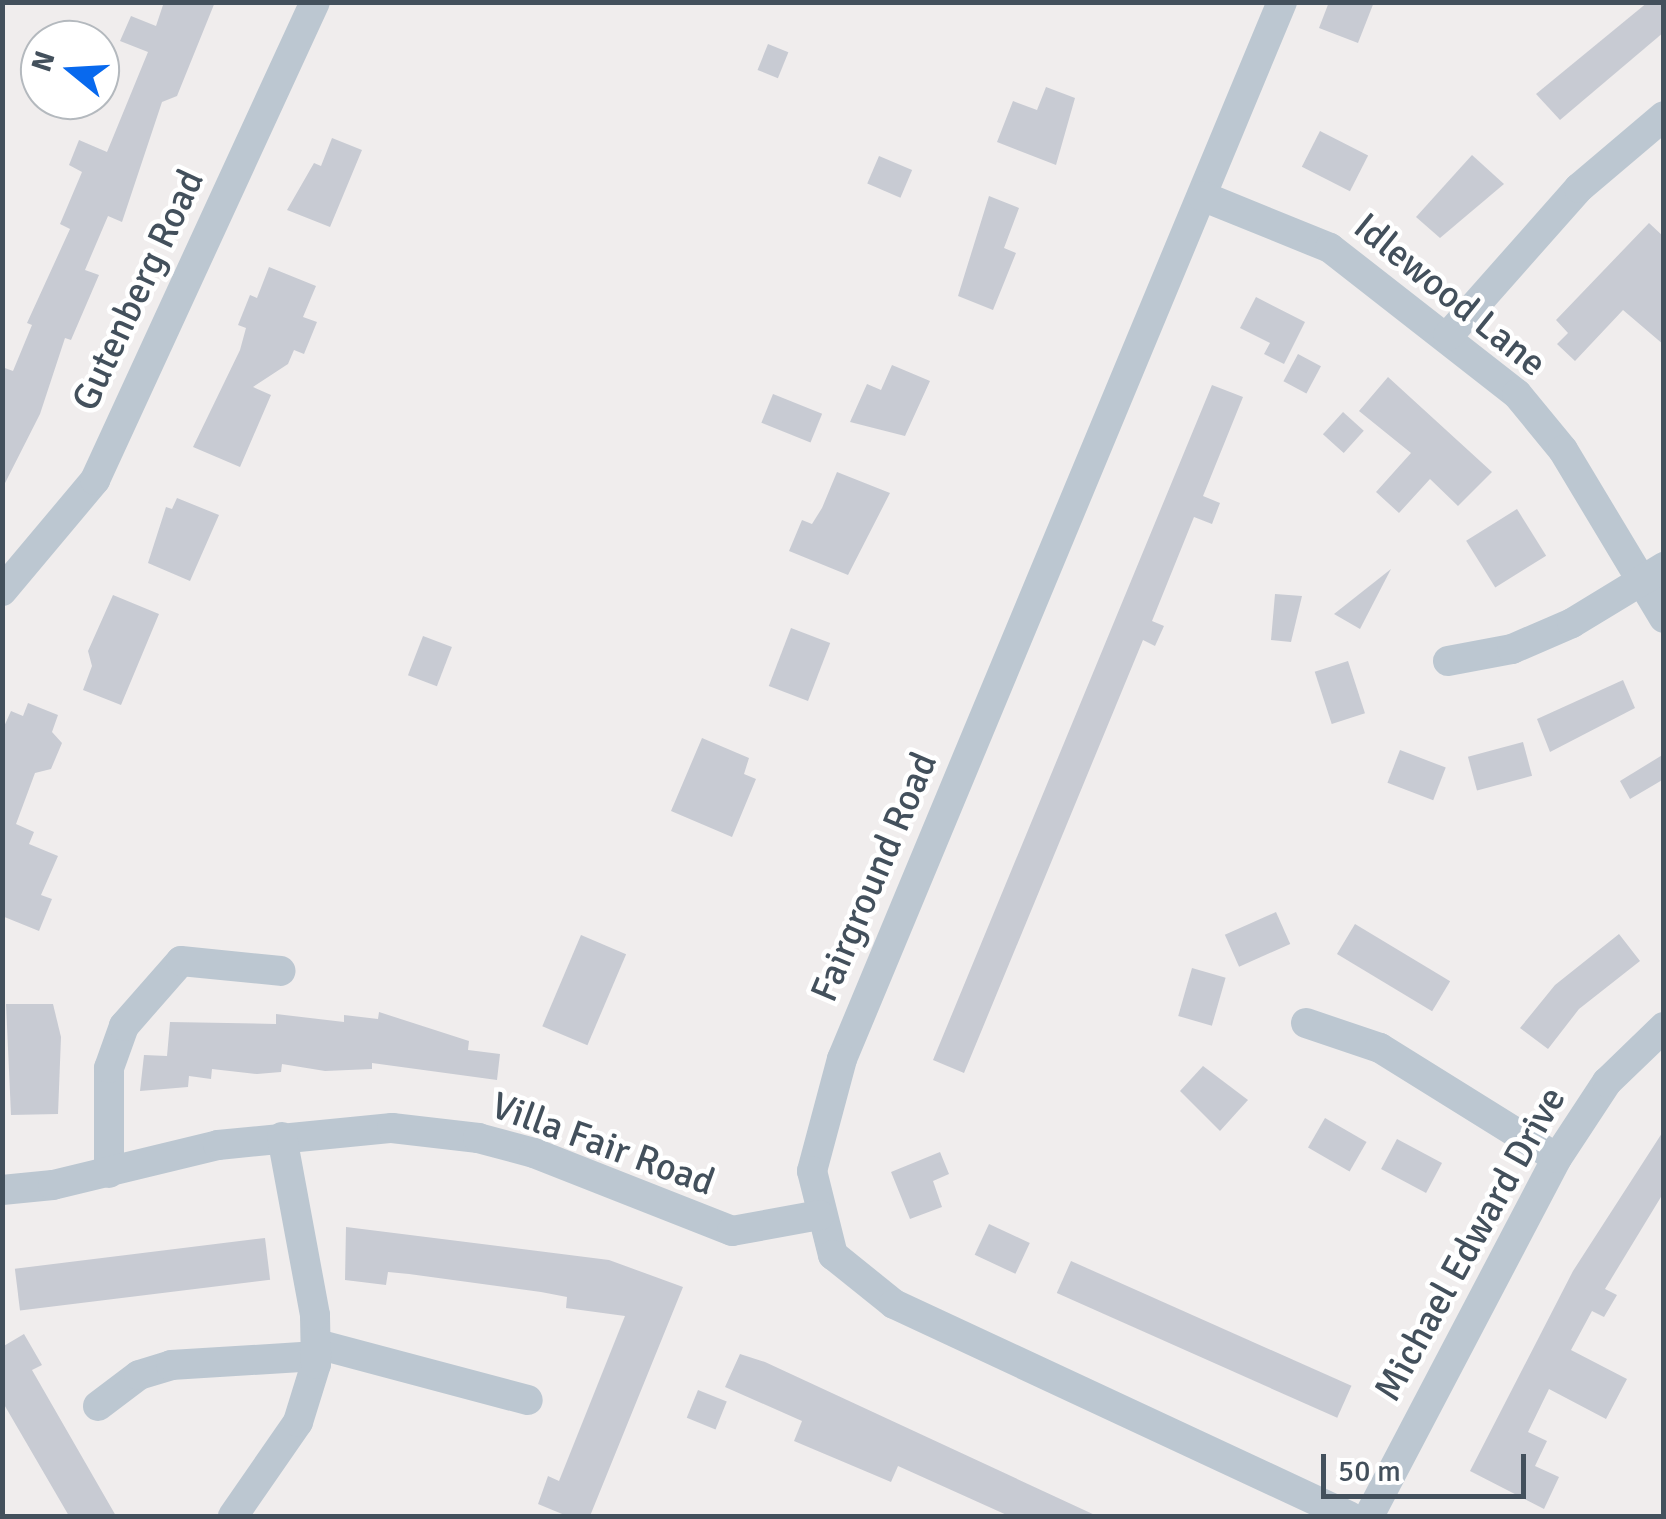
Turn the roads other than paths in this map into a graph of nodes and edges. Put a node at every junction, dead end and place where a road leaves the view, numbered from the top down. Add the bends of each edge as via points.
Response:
1 (315, 2) edge
2 (1282, 2) edge
3 (1664, 116) edge
4 (1202, 196) junction
5 (1448, 336) junction
6 (1652, 574) edge
7 (2, 591) edge
8 (1664, 618) edge
9 (1448, 661) dead end
10 (282, 972) dead end
11 (1306, 1024) dead end
12 (1664, 1026) edge
13 (282, 1136) junction
14 (1557, 1158) junction
15 (109, 1173) junction
16 (2, 1190) edge
17 (820, 1215) junction
18 (317, 1350) junction
19 (528, 1400) dead end
20 (98, 1406) dead end
21 (233, 1516) edge
22 (1349, 1516) edge
23 (1370, 1516) edge

1 - 7 street, Gutenberg Road via 94,480
2 - 4 street, Fairground Road
3 - 5 street via 1579,188
4 - 5 street, Idlewood Lane via 1330,248
4 - 17 street, Fairground Road via 842,1060 812,1170
5 - 6 street, Idlewood Lane via 1517,394
6 - 8 street, Idlewood Lane
6 - 9 street via 1572,624 1512,649
10 - 15 street via 181,960 124,1026 109,1068
11 - 14 street via 1380,1048
12 - 14 street, Michael Edward Drive via 1607,1082
13 - 15 street, Villa Fair Road
13 - 17 street, Villa Fair Road via 392,1128 478,1138 732,1231
13 - 18 street
14 - 23 street, Michael Edward Drive
15 - 16 street, Villa Fair Road
17 - 22 street, Fairground Road via 833,1255 922,1320
18 - 19 street
18 - 20 street via 172,1364 138,1376
18 - 21 street via 298,1422

